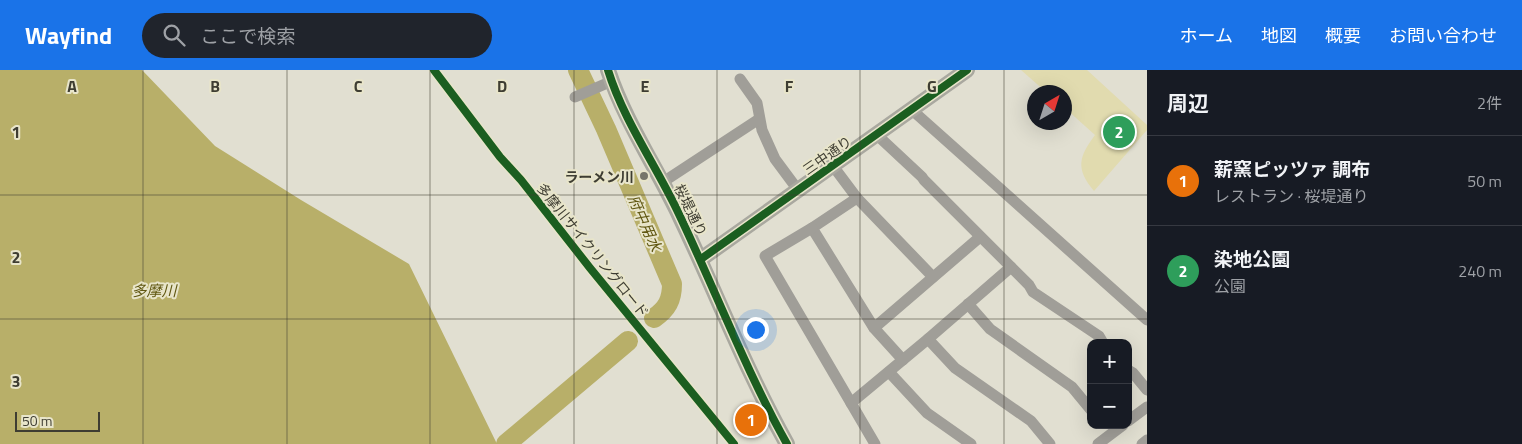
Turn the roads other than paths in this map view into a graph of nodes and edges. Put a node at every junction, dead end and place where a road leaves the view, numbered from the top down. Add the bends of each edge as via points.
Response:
1 (967, 70) edge
2 (607, 77) edge
3 (740, 79) dead end
4 (577, 96) dead end
5 (912, 110) junction
6 (760, 119) junction
7 (877, 135) junction
8 (833, 166) junction
9 (664, 182) junction
10 (798, 190) junction
11 (857, 198) junction
12 (812, 228) junction
13 (980, 237) junction
14 (701, 259) junction
15 (1011, 268) junction
16 (933, 277) junction
17 (968, 304) junction
18 (1147, 320) edge
19 (874, 328) junction
20 (928, 339) junction
21 (1101, 339) edge
22 (904, 360) junction
23 (890, 372) junction
24 (1132, 372) edge
25 (1147, 390) edge
26 (851, 403) junction
27 (1087, 405) edge
28 (1147, 407) edge
29 (1132, 418) edge
30 (1105, 429) edge
31 (1118, 429) edge
32 (1110, 435) junction
33 (1147, 440) edge
34 (787, 444) edge
35 (875, 444) edge
36 (970, 444) edge
37 (1050, 444) edge
38 (1098, 444) edge
39 (1142, 444) edge

1 - 5 street, 三中通り
2 - 4 street
2 - 9 street, 桜堤通り
3 - 6 street via 757,103
5 - 7 street, 三中通り
5 - 18 street
6 - 9 street
6 - 10 street via 775,158
7 - 8 street, 三中通り
7 - 13 street
8 - 10 street, 三中通り
8 - 11 street
9 - 14 street, 桜堤通り
10 - 14 street, 三中通り
11 - 12 street
11 - 16 street
12 - 19 street
12 - 26 street via 765,256
13 - 15 street
13 - 16 street
14 - 34 street, 桜堤通り
15 - 17 street
15 - 21 street via 1033,292
16 - 19 street
17 - 20 street
17 - 27 street via 990,329 1072,387
19 - 22 street
20 - 22 street
20 - 37 street via 955,368 1030,421
22 - 23 street
23 - 26 street
23 - 36 street via 927,413
24 - 25 street
26 - 35 street
28 - 29 street
30 - 32 street
31 - 32 street
32 - 38 street
33 - 39 street

